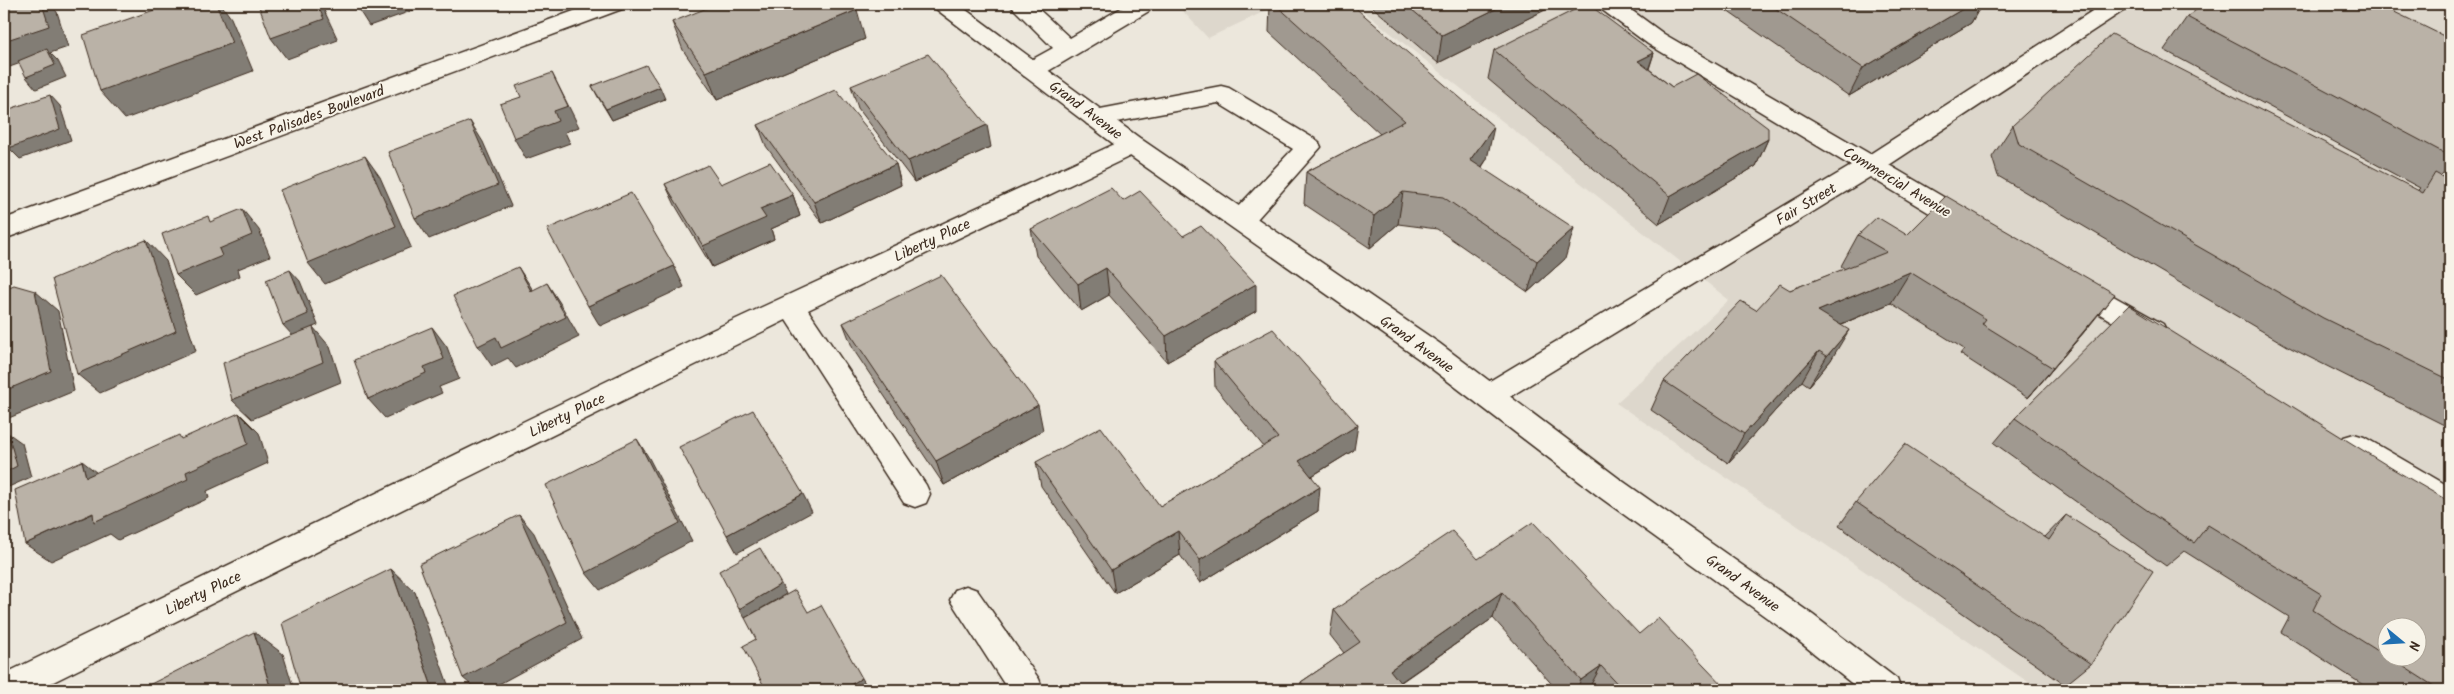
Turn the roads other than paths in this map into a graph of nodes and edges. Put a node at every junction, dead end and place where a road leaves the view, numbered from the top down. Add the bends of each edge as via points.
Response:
1 (614, 4) edge
2 (944, 4) edge
3 (1020, 4) edge
4 (1609, 4) edge
5 (2118, 4) edge
6 (1141, 6) dead end
7 (1068, 49) junction
8 (1032, 70) junction
9 (1096, 118) junction
10 (1132, 145) junction
11 (1869, 165) junction
12 (1241, 220) junction
13 (4, 229) edge
14 (1987, 235) edge
15 (2054, 274) edge
16 (791, 306) junction
17 (2174, 344) edge
18 (1488, 396) junction
19 (2329, 432) edge
20 (915, 494) dead end
21 (2450, 502) edge
22 (966, 600) dead end
23 (4, 690) edge
24 (1027, 690) edge
25 (1885, 690) edge

1 - 13 street, West Palisades Boulevard
2 - 8 street, Grand Avenue
3 - 7 street
4 - 11 street, Commercial Avenue via 1656,39
5 - 11 street, Fair Street
6 - 7 street
7 - 8 street
8 - 9 street, Grand Avenue
9 - 10 street, Grand Avenue
9 - 12 street via 1221,94 1309,147
10 - 12 street, Grand Avenue
10 - 16 street, Liberty Place
11 - 14 street, Commercial Avenue
11 - 18 street, Fair Street
12 - 18 street, Grand Avenue
15 - 17 street
16 - 20 street
16 - 23 street, Liberty Place
18 - 25 street, Grand Avenue via 1611,489 1802,625
19 - 21 street
22 - 24 street

